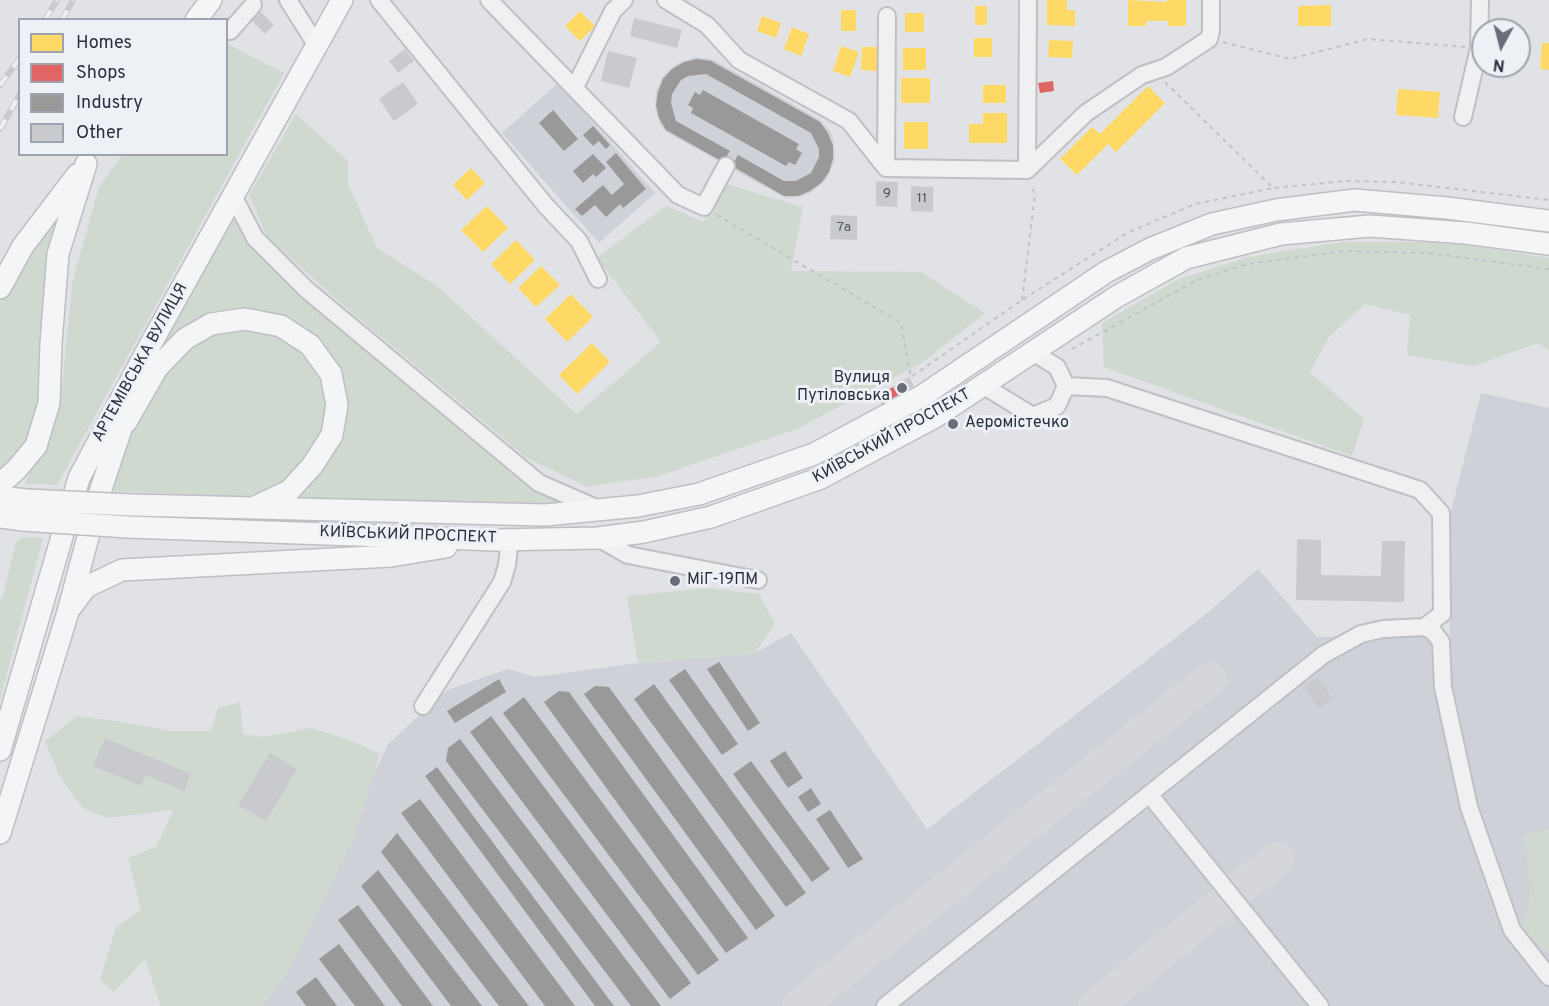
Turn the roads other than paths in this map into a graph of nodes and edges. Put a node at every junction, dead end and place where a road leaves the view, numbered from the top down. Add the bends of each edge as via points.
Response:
1 (211, 0) edge
2 (288, 0) edge
3 (342, 0) edge
4 (379, 0) edge
5 (489, 0) edge
6 (624, 0) edge
7 (666, 0) edge
8 (1028, 0) edge
9 (1210, 0) edge
10 (1480, 0) edge
11 (253, 5) dead end
12 (887, 16) dead end
13 (198, 18) edge
14 (228, 30) edge
15 (317, 46) junction
16 (575, 87) junction
17 (1463, 117) dead end
18 (90, 159) edge
19 (726, 166) dead end
20 (886, 168) junction
21 (1027, 170) junction
22 (233, 196) junction
23 (1549, 221) edge
24 (1549, 244) edge
25 (598, 279) dead end
26 (0, 288) edge
27 (1011, 335) junction
28 (149, 347) junction
29 (1034, 353) junction
30 (969, 363) junction
31 (984, 386) junction
32 (1066, 386) junction
33 (119, 433) junction
34 (0, 484) edge
35 (0, 497) edge
36 (638, 506) junction
37 (253, 508) junction
38 (25, 510) junction
39 (602, 511) junction
40 (0, 517) edge
41 (644, 532) junction
42 (597, 538) junction
43 (503, 539) junction
44 (758, 580) dead end
45 (68, 612) junction
46 (1424, 627) junction
47 (423, 706) dead end
48 (0, 750) edge
49 (1149, 794) junction
50 (1, 830) edge
51 (1549, 977) edge
52 (885, 1006) edge
53 (1320, 1006) edge

1 - 13 main road
2 - 15 street
3 - 15 main road, АРТЕМІВСЬКА ВУЛИЦЯ
4 - 25 street via 579,241
5 - 16 street
6 - 16 street via 613,11
7 - 20 street via 707,25 739,60 849,121
8 - 21 street
9 - 21 street via 1209,39 1166,67 1142,75 1086,113
10 - 17 street via 1479,48
11 - 14 street
12 - 20 street
15 - 22 main road, АРТЕМІВСЬКА ВУЛИЦЯ
16 - 19 street via 678,195 704,207
18 - 26 main road via 23,246
18 - 34 main road via 58,254 49,404 36,446
20 - 21 street
22 - 28 main road, АРТЕМІВСЬКА ВУЛИЦЯ
22 - 39 street via 255,238 307,290 539,483
23 - 27 main road, КИЇВСЬКИЙ ПРОСПЕКТ via 1355,200 1247,215 1212,224 1150,249 1106,272
24 - 29 main road, КИЇВСЬКИЙ ПРОСПЕКТ via 1466,232 1370,226 1281,234 1186,258 1116,297
27 - 29 main road
27 - 30 main road, КИЇВСЬКИЙ ПРОСПЕКТ
28 - 33 main road
28 - 48 main road, АРТЕМІВСЬКА ВУЛИЦЯ via 79,478
29 - 31 main road, КИЇВСЬКИЙ ПРОСПЕКТ
29 - 32 street via 1057,367
30 - 31 main road
30 - 36 main road, КИЇВСЬКИЙ ПРОСПЕКТ via 910,403 814,454 699,494
31 - 32 street via 1033,416 1056,406
31 - 41 main road, КИЇВСЬКИЙ ПРОСПЕКТ via 821,478 711,517
32 - 46 street via 1107,388 1420,490 1441,513 1442,614
33 - 37 main road via 157,368 185,339 211,324 245,319 280,326 310,345 326,367 337,405 332,435 312,465 289,491
33 - 45 main road
35 - 38 main road
36 - 39 main road, КИЇВСЬКИЙ ПРОСПЕКТ
36 - 41 main road via 632,516 634,526
37 - 38 main road, КИЇВСЬКИЙ ПРОСПЕКТ, bridge via 132,505
37 - 39 main road, КИЇВСЬКИЙ ПРОСПЕКТ via 546,515
38 - 40 main road
38 - 43 main road, КИЇВСЬКИЙ ПРОСПЕКТ, bridge via 128,527
39 - 42 main road via 606,528
41 - 42 main road, КИЇВСЬКИЙ ПРОСПЕКТ
42 - 43 main road, КИЇВСЬКИЙ ПРОСПЕКТ
42 - 44 street via 627,555
43 - 45 main road via 391,556 122,570 86,587
43 - 47 street via 507,565 502,582
45 - 50 main road
46 - 49 street via 1361,634 1323,655
46 - 51 street via 1441,642 1443,687 1469,807 1512,930
49 - 52 street
49 - 53 street

